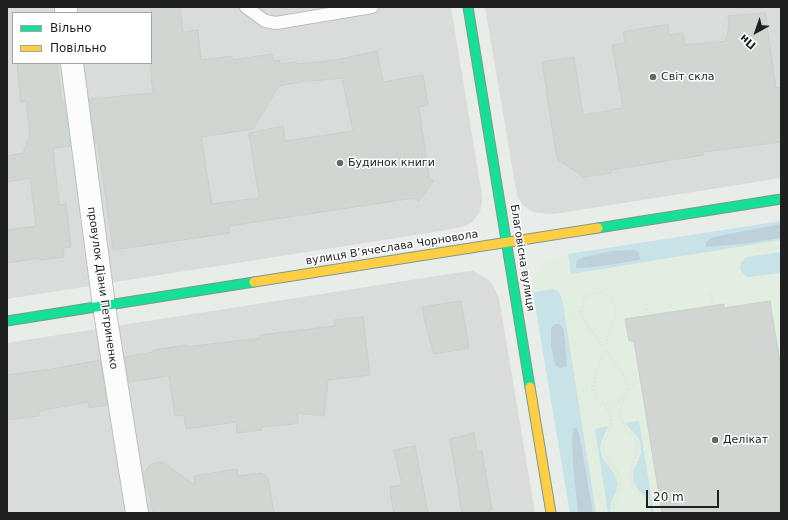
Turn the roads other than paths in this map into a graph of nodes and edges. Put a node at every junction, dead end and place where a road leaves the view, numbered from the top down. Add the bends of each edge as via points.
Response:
1 (246, 7) edge
2 (372, 7) edge
3 (468, 7) edge
4 (351, 9) edge
5 (72, 64) edge
6 (781, 199) edge
7 (506, 242) junction
8 (104, 306) junction
9 (7, 321) edge
10 (136, 513) edge
11 (551, 513) edge

1 - 4 lane via 270,22
2 - 4 lane
3 - 7 main road, Благовісна вулиця
5 - 8 street, провулок Діани Петриненко
6 - 7 main road, вулиця Вʼячеслава Чорновола
7 - 8 main road, вулиця Вʼячеслава Чорновола
7 - 11 main road, Благовісна вулиця
8 - 9 main road, вулиця Вʼячеслава Чорновола
8 - 10 street, провулок Діани Петриненко

